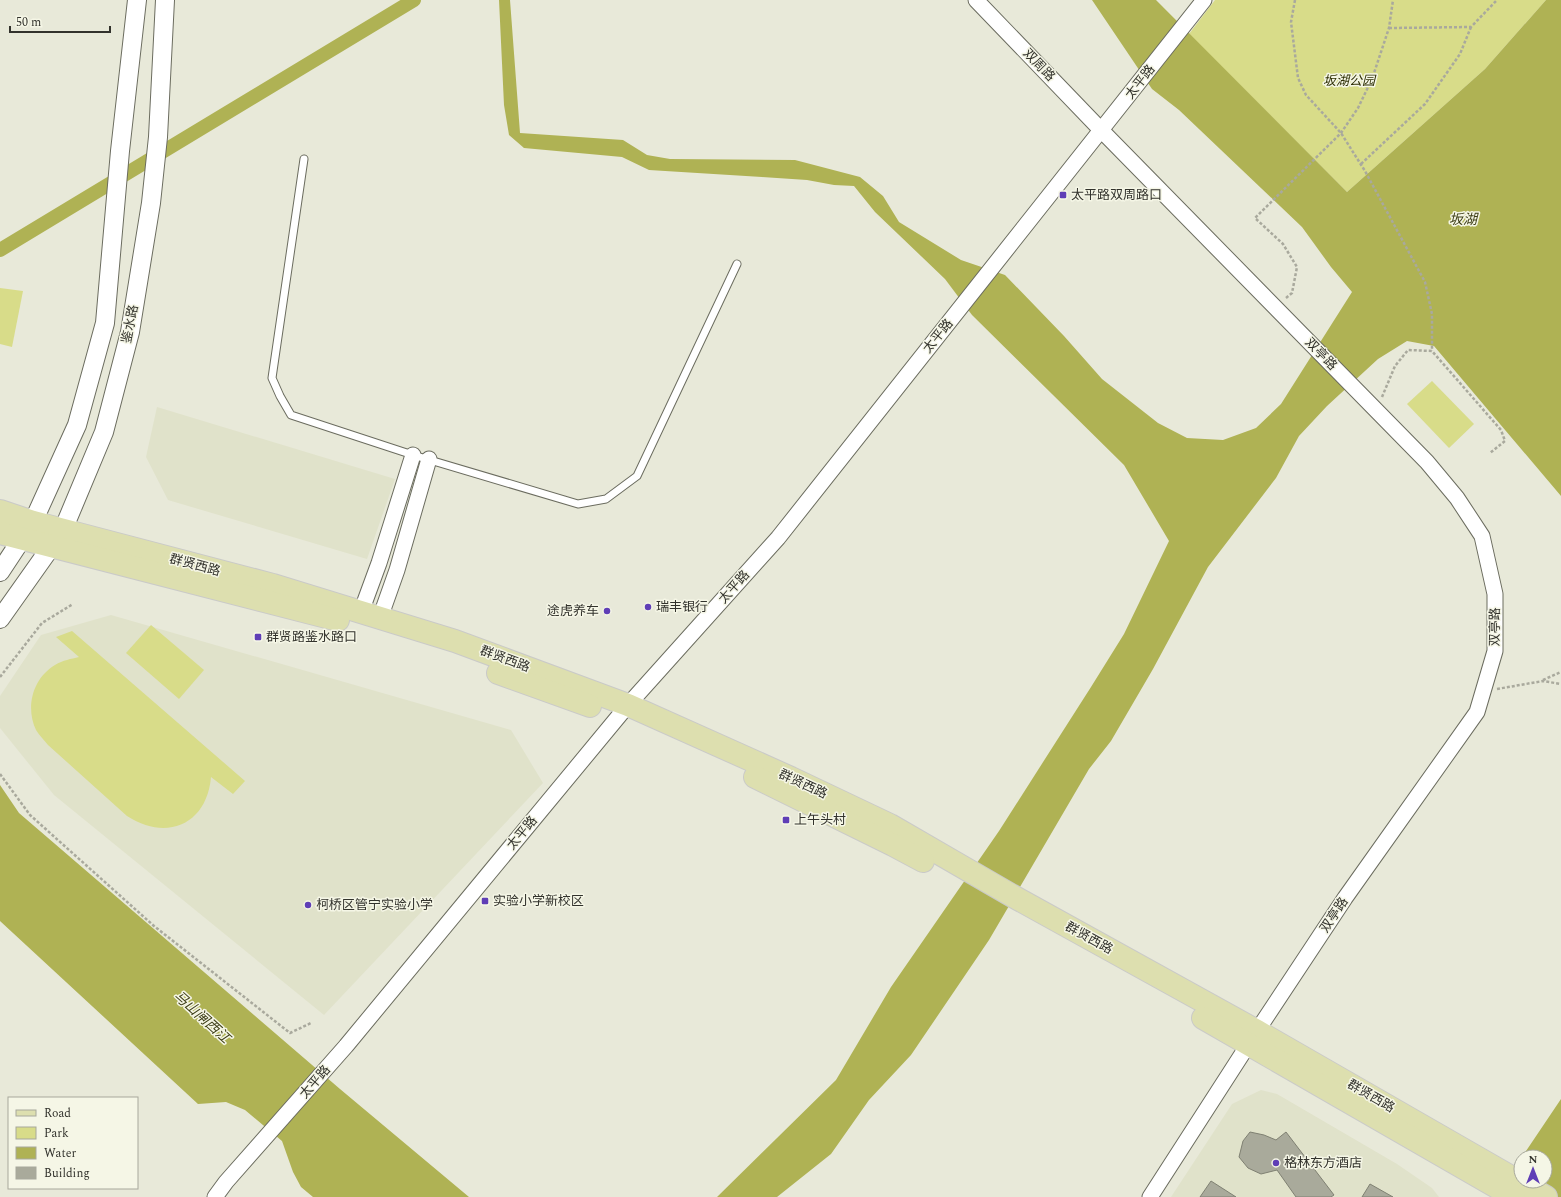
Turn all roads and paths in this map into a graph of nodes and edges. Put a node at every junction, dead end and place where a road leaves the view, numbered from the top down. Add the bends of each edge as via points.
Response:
1 (137, 0) edge
2 (165, 0) edge
3 (976, 0) edge
4 (1204, 0) edge
5 (1295, 0) edge
6 (1393, 0) edge
7 (1497, 0) edge
8 (1471, 27) junction
9 (1389, 28) junction
10 (1102, 131) junction
11 (1341, 133) junction
12 (304, 159) dead end
13 (1361, 164) junction
14 (737, 264) dead end
15 (1276, 308) junction
16 (1432, 351) junction
17 (1376, 410) junction
18 (1490, 453) dead end
19 (413, 455) junction
20 (429, 459) junction
21 (0, 512) edge
22 (28, 530) junction
23 (0, 533) edge
24 (57, 538) junction
25 (0, 572) edge
26 (73, 604) dead end
27 (370, 615) junction
28 (0, 619) edge
29 (1561, 672) edge
30 (0, 677) edge
31 (1543, 681) junction
32 (1561, 684) edge
33 (1484, 691) junction
34 (623, 711) junction
35 (0, 774) edge
36 (311, 1023) dead end
37 (1253, 1038) junction
38 (1478, 1167) junction
39 (215, 1197) edge
40 (1150, 1197) edge
41 (1514, 1197) edge
42 (1546, 1197) edge

1 - 22 street, 鉴水路 via 120,151 105,323 77,425
2 - 24 street, 鉴水路 via 158,136 151,203 130,332 104,432
3 - 10 street, 双周路
4 - 10 street, 太平路
5 - 11 path via 1292,22 1298,78 1306,95
6 - 9 path
7 - 8 path
8 - 9 path
8 - 13 path via 1460,54 1425,104
9 - 11 path via 1372,79 1358,108
10 - 15 street, 双亭路
10 - 34 street, 太平路 via 778,538
11 - 13 path
11 - 15 path via 1255,218 1283,244 1297,267 1292,293
12 - 19 lane via 272,378 291,415
13 - 16 path via 1425,282 1432,314
14 - 20 lane via 637,476 606,499 578,504
15 - 17 street, 双亭路
16 - 17 path via 1408,350 1395,366
16 - 18 path via 1501,430 1505,441
17 - 33 street, 双亭路 via 1458,498 1482,536 1495,594 1495,650
19 - 20 lane
19 - 27 street via 379,563
20 - 27 street via 397,570
21 - 22 main road, 群贤西路
22 - 23 main road, 群贤西路
22 - 24 main road, 群贤西路
22 - 25 street, 鉴水路
24 - 27 main road, 群贤西路 via 273,585
24 - 28 street, 鉴水路
24 - 34 main road, 群贤西路 via 411,640
26 - 30 path via 42,622
27 - 34 main road, 群贤西路 via 455,640
29 - 31 path
31 - 32 path
31 - 33 path
33 - 37 street, 双亭路 via 1477,712 1346,898
34 - 37 main road, 群贤西路 via 791,778 890,825 964,876
34 - 39 street, 太平路 via 346,1046
35 - 36 path via 30,815 160,931 290,1033
37 - 38 main road, 群贤西路
37 - 40 street, 双亭路
38 - 41 main road, 群贤西路
38 - 42 main road, 群贤西路

